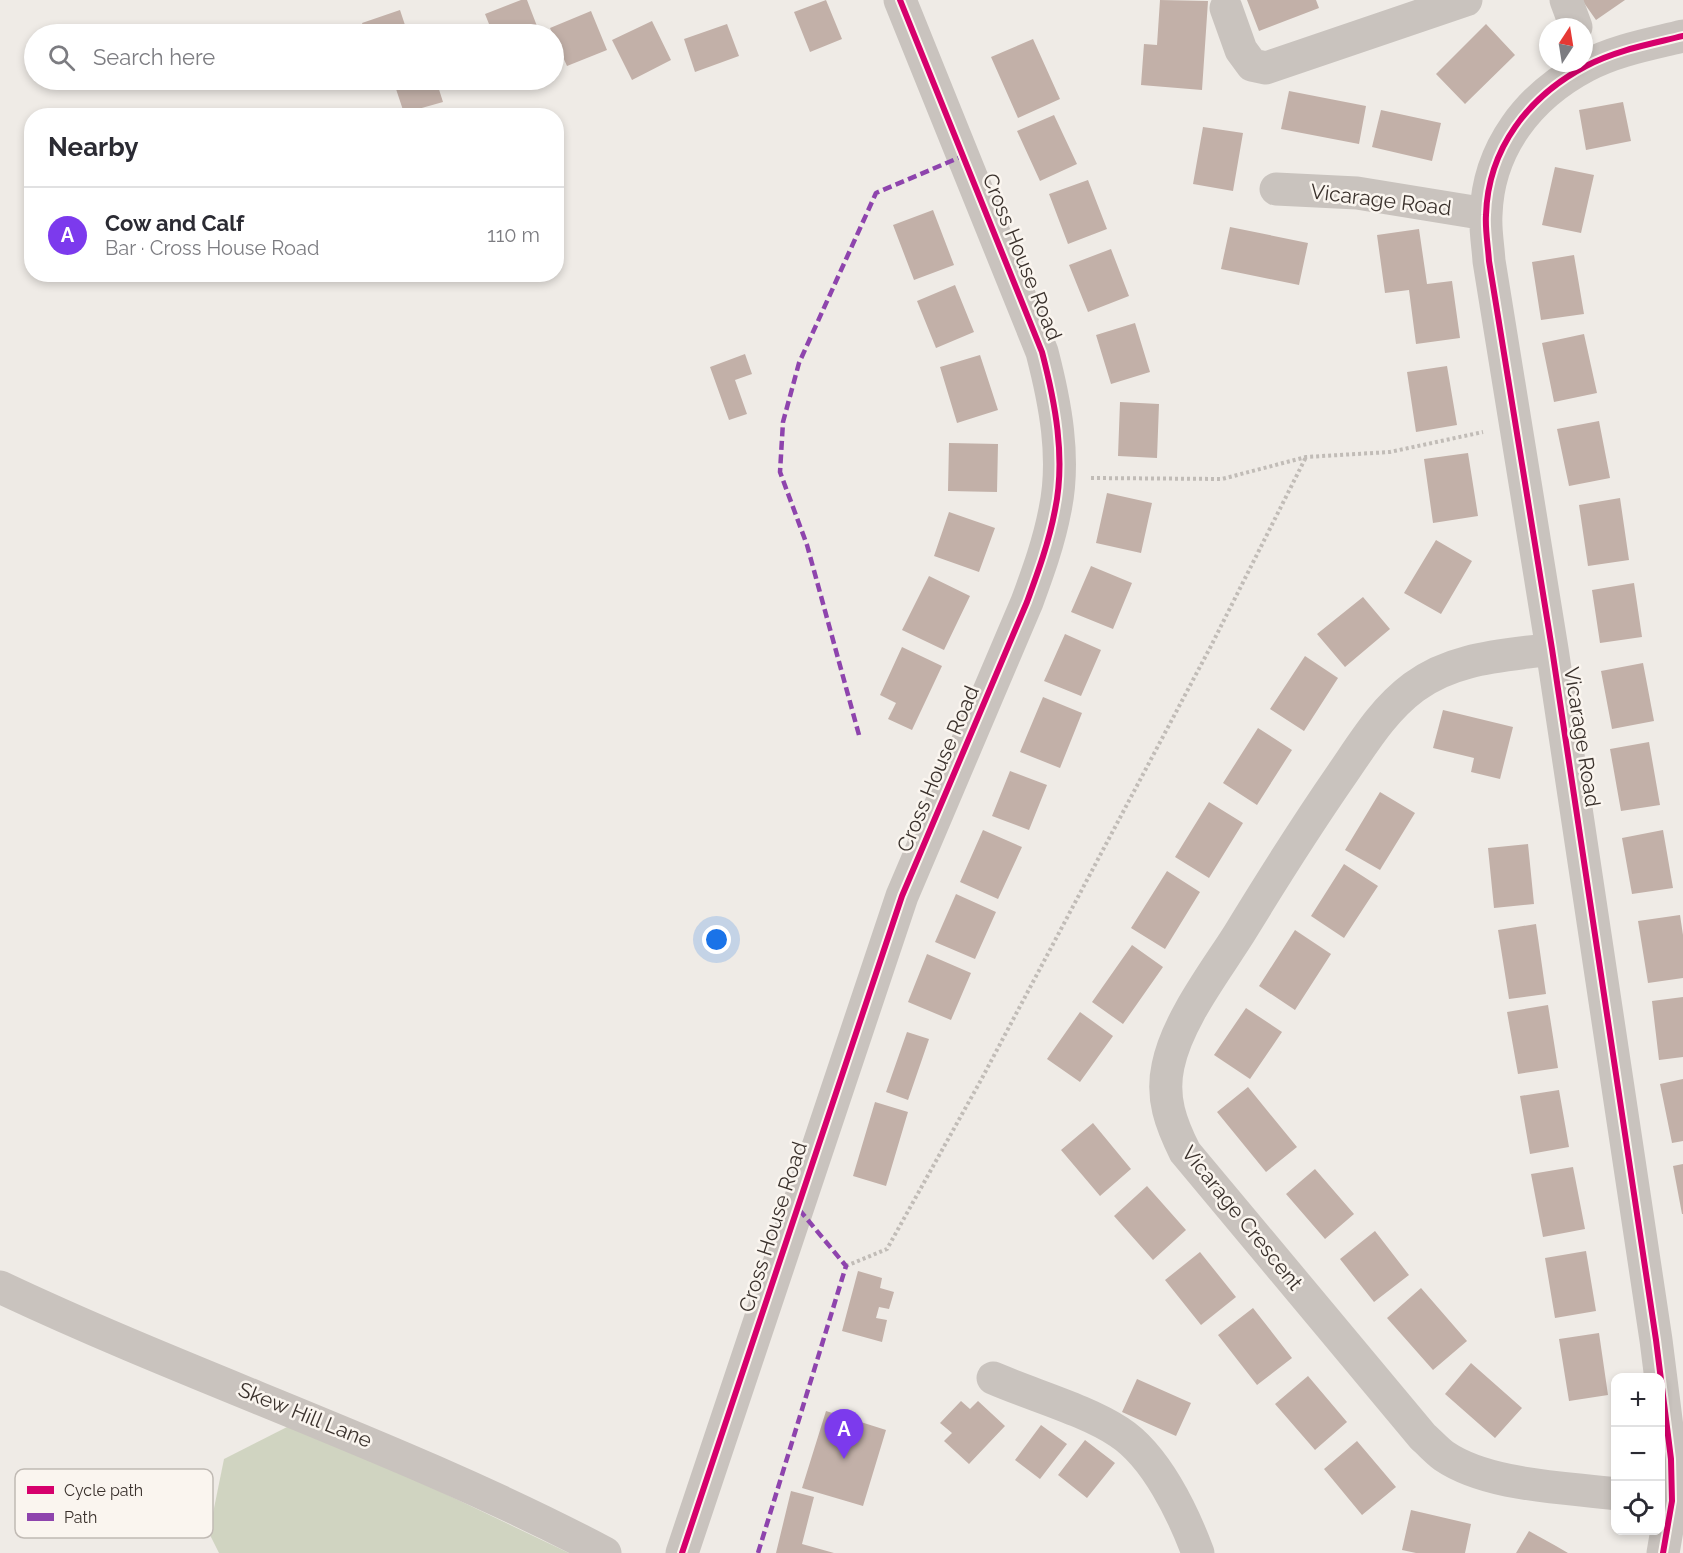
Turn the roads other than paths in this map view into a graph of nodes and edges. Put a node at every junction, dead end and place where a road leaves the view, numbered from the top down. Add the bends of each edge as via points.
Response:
1 (900, 0) edge
2 (1466, 0) edge
3 (1566, 0) edge
4 (1226, 8) dead end
5 (1573, 18) edge
6 (1683, 36) edge
7 (1593, 58) edge
8 (1570, 72) edge
9 (1276, 189) dead end
10 (1486, 214) junction
11 (1552, 649) junction
12 (0, 1287) edge
13 (993, 1378) dead end
14 (1611, 1493) edge
15 (1666, 1501) edge
16 (605, 1553) edge
17 (682, 1553) edge
18 (1198, 1553) edge
19 (1663, 1553) edge

1 - 17 street, Cross House Road via 1042,351 1054,400 1056,508 1027,602 902,896
2 - 4 street via 1266,68 1252,65 1241,50
3 - 5 street
6 - 7 street, Vicarage Road
8 - 10 street, Vicarage Road via 1515,124 1498,154
9 - 10 street, Vicarage Road via 1358,193
10 - 11 street, Vicarage Road via 1489,261
11 - 14 street, Vicarage Crescent via 1475,660 1438,671 1413,687 1384,714 1302,830 1192,1010 1168,1065 1166,1093 1170,1121 1185,1152 1443,1456 1492,1476
11 - 15 street, Vicarage Road via 1656,1340 1671,1459
12 - 16 street, Skew Hill Lane via 387,1449
13 - 18 street via 1101,1420 1133,1443 1187,1522
15 - 19 street, Vicarage Road

